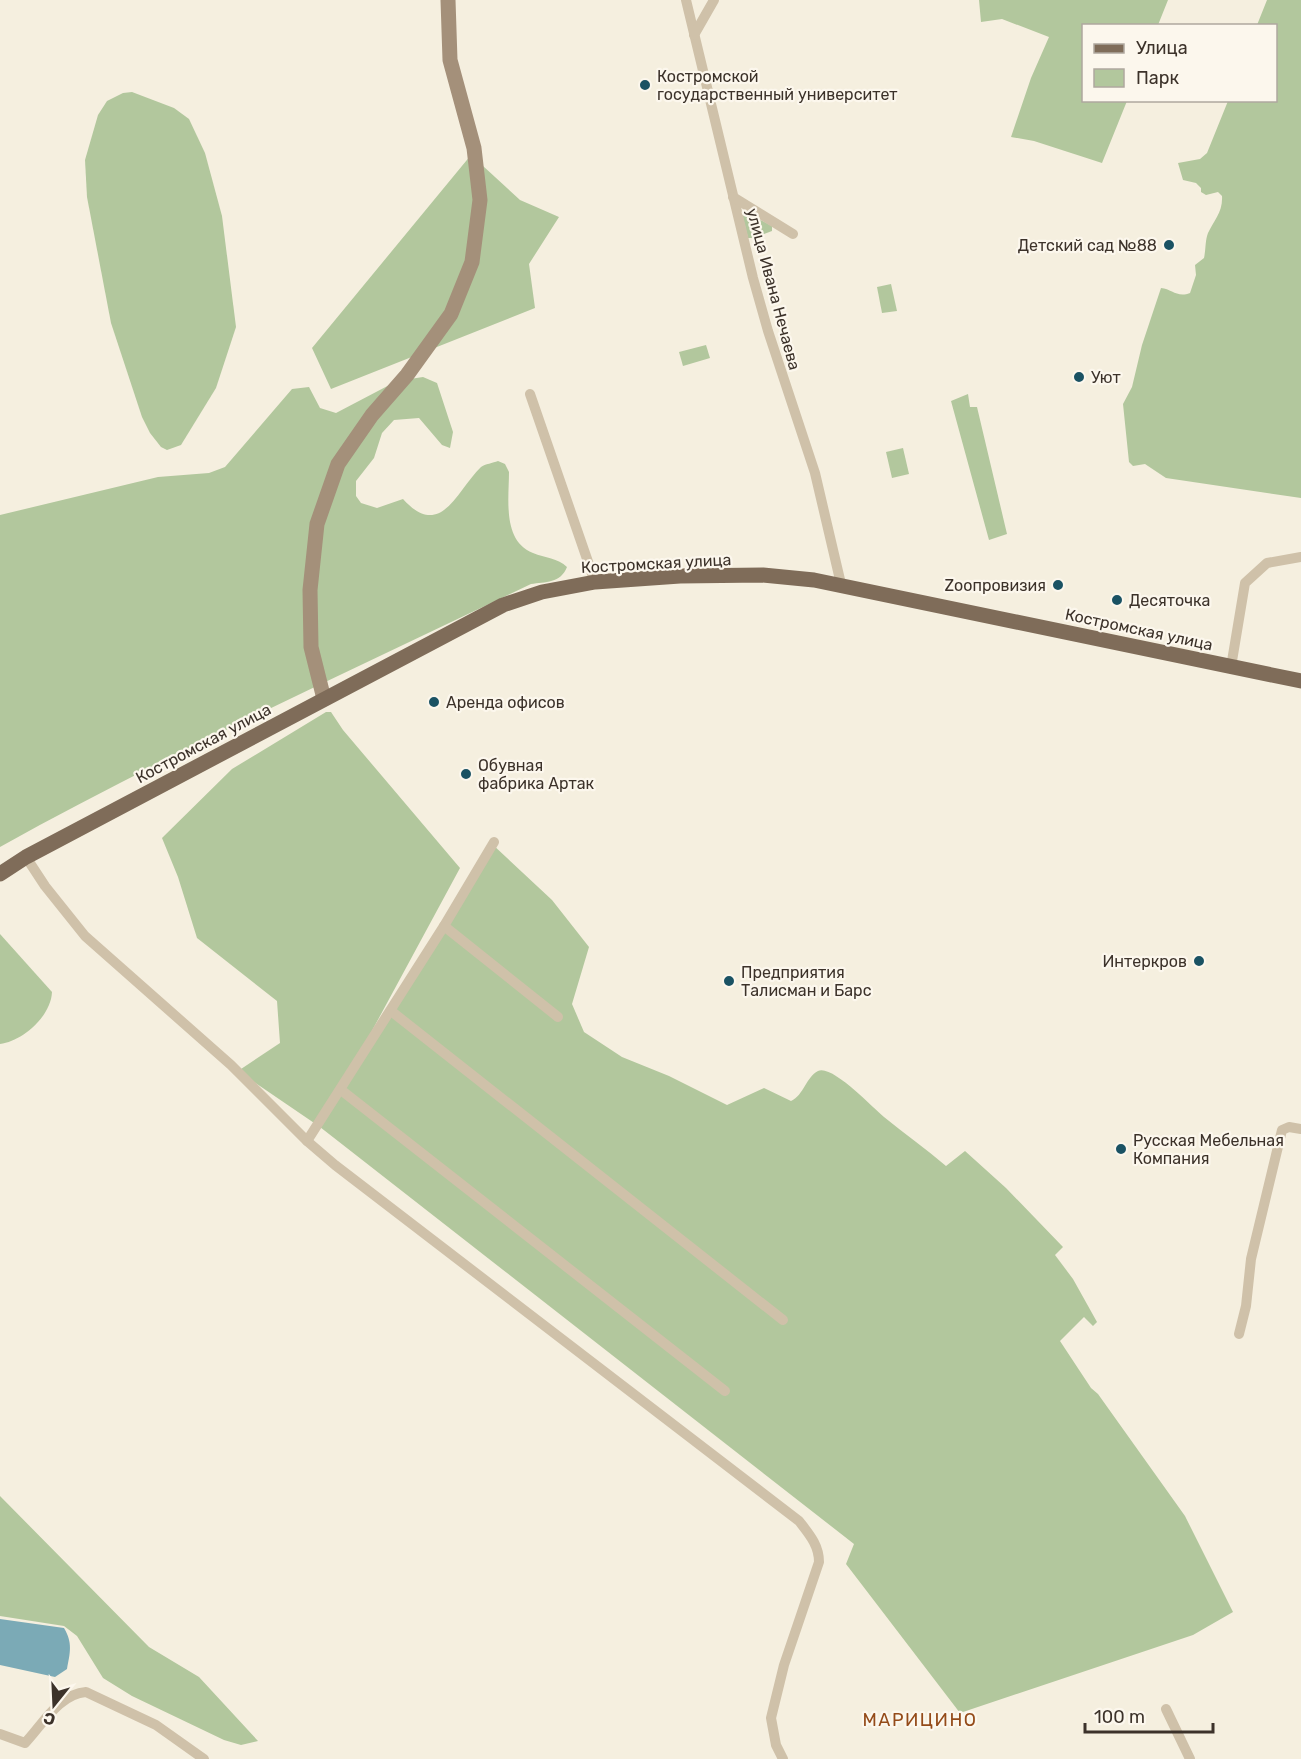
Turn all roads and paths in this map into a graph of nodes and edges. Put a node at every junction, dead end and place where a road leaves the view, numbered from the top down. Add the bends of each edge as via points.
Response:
1 (448, 0) edge
2 (686, 0) edge
3 (714, 0) edge
4 (694, 35) junction
5 (733, 197) junction
6 (793, 234) dead end
7 (530, 394) dead end
8 (1301, 557) edge
9 (595, 582) junction
10 (841, 584) junction
11 (1231, 667) junction
12 (1301, 681) edge
13 (324, 699) junction
14 (494, 842) dead end
15 (26, 857) junction
16 (0, 874) edge
17 (444, 926) junction
18 (391, 1011) junction
19 (558, 1017) dead end
20 (341, 1090) junction
21 (1301, 1129) edge
22 (307, 1141) junction
23 (783, 1320) dead end
24 (1239, 1334) dead end
25 (725, 1391) dead end
26 (1166, 1709) dead end
27 (0, 1734) edge
28 (204, 1759) edge
29 (783, 1759) edge
30 (1190, 1759) edge

1 - 13 main road via 450,60 474,148 480,200 472,262 451,314 338,464 317,524 310,590 311,647
2 - 4 street, улица Ивана Нечаева
3 - 4 street
4 - 5 street, улица Ивана Нечаева
5 - 6 street
5 - 10 street, улица Ивана Нечаева via 768,331 815,473
7 - 9 street
8 - 11 street via 1267,563 1245,583
9 - 10 main road, Костромская улица via 763,575
9 - 13 main road, Костромская улица via 542,592 503,605
10 - 11 main road, Костромская улица
11 - 12 main road, Костромская улица
13 - 15 main road, Костромская улица
14 - 17 street
15 - 16 main road, Костромская улица
15 - 22 street via 85,936 231,1065
17 - 18 street
17 - 19 street
18 - 20 street
18 - 23 street
20 - 22 street
20 - 25 street
21 - 24 street via 1282,1130 1251,1259
22 - 29 street via 799,1521 813,1538 819,1556 817,1572 784,1665 771,1718
26 - 30 street
27 - 28 street via 25,1743 58,1704 75,1693 86,1692 156,1725

